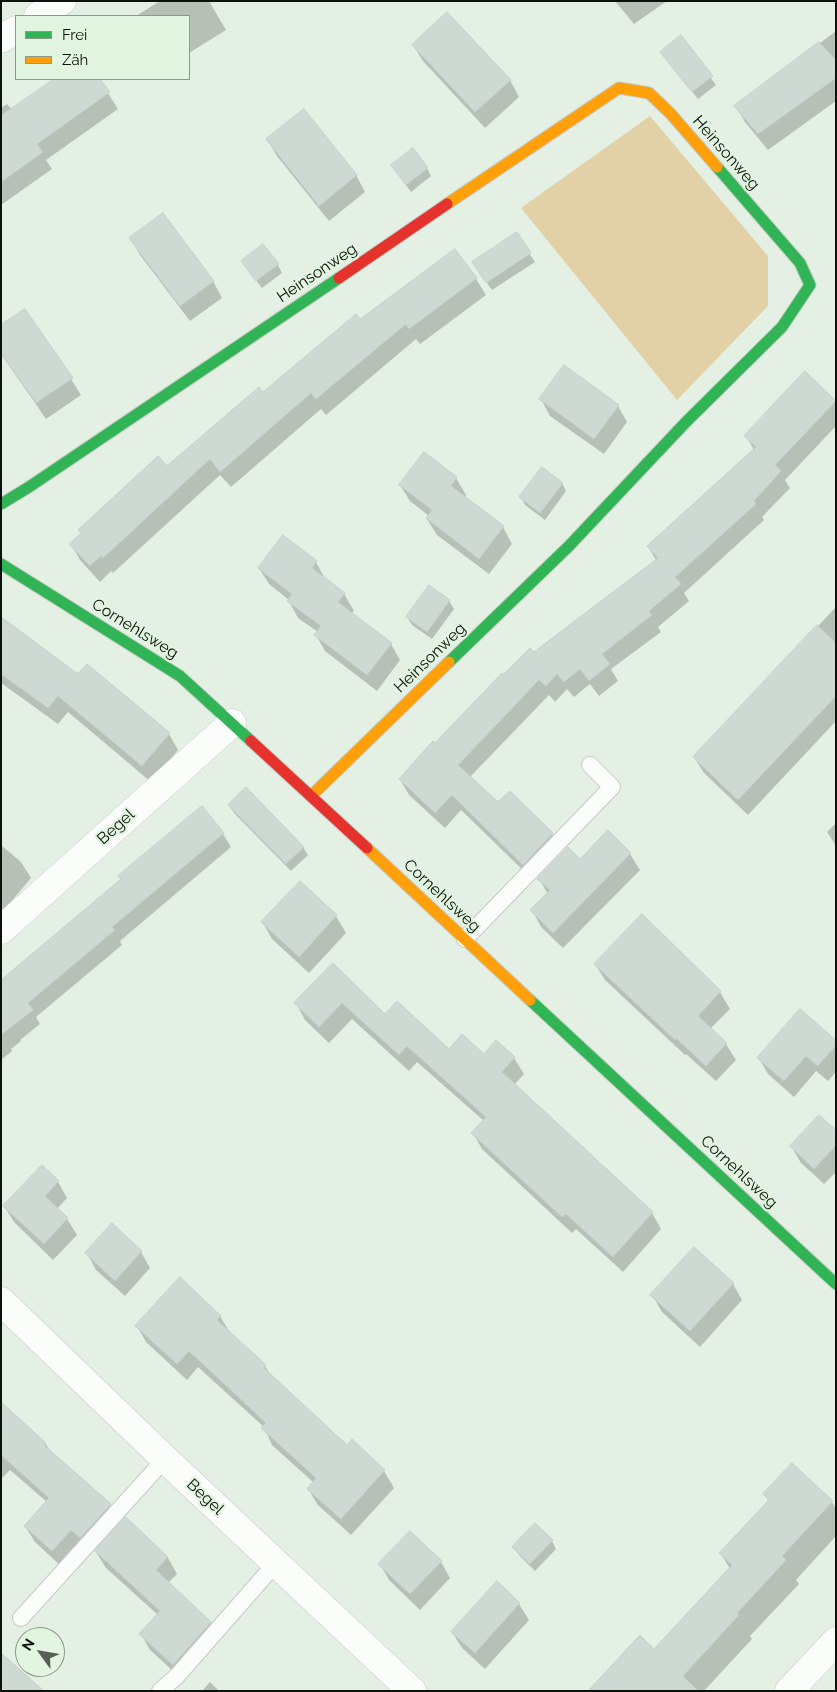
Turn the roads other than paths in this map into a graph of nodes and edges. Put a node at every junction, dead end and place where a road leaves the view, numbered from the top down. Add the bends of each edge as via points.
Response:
1 (62, 1) edge
2 (40, 15) edge
3 (15, 31) edge
4 (1, 39) edge
5 (1, 504) edge
6 (1, 564) edge
7 (232, 723) junction
8 (590, 765) dead end
9 (311, 796) junction
10 (1, 930) edge
11 (466, 939) junction
12 (836, 1284) edge
13 (1, 1301) edge
14 (165, 1459) junction
15 (276, 1563) junction
16 (21, 1618) dead end
17 (836, 1641) edge
18 (160, 1691) edge
19 (412, 1691) edge
20 (789, 1691) edge

1 - 2 street
3 - 4 street
5 - 9 street, Heinsonweg via 619,88 649,93 800,263 810,285 782,327 686,422 569,546
6 - 7 street, Cornehlsweg via 180,676
7 - 9 street, Cornehlsweg
7 - 10 street, Begel
8 - 11 lane via 612,787
9 - 11 street, Cornehlsweg
11 - 12 street, Cornehlsweg
13 - 14 street, Begel
14 - 15 street, Begel
14 - 16 lane
15 - 18 lane via 177,1676
15 - 19 street, Begel
17 - 20 street

